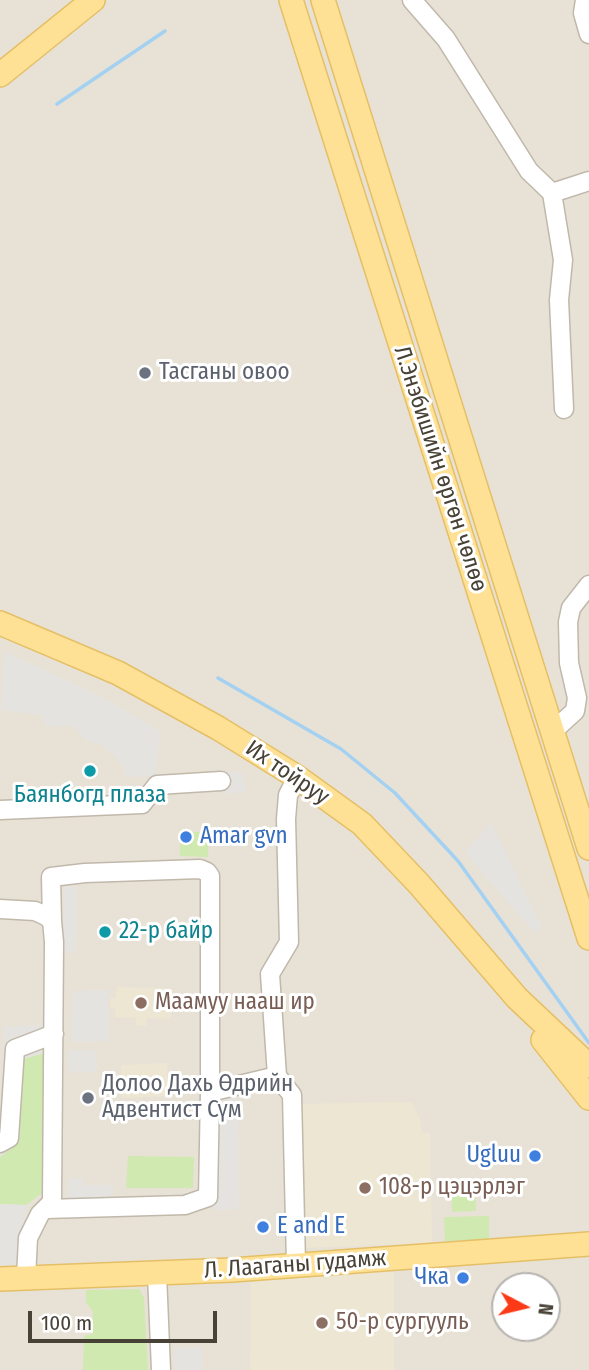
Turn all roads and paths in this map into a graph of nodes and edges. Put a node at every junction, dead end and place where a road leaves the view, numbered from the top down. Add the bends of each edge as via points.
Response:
1 (93, 0) edge
2 (291, 0) edge
3 (323, 0) edge
4 (412, 0) edge
5 (585, 0) edge
6 (589, 34) edge
7 (0, 75) edge
8 (589, 181) edge
9 (552, 193) junction
10 (564, 409) dead end
11 (589, 585) edge
12 (0, 623) edge
13 (553, 732) junction
14 (297, 777) junction
15 (221, 781) dead end
16 (0, 810) edge
17 (589, 848) edge
18 (0, 909) edge
19 (52, 922) junction
20 (589, 938) edge
21 (517, 998) junction
22 (54, 1034) junction
23 (578, 1045) edge
24 (589, 1066) edge
25 (277, 1076) junction
26 (209, 1092) junction
27 (589, 1098) edge
28 (0, 1143) edge
29 (46, 1209) junction
30 (589, 1244) edge
31 (296, 1264) junction
32 (157, 1274) junction
33 (26, 1278) junction
34 (0, 1279) edge
35 (161, 1370) edge

1 - 7 main road
2 - 20 main road, Л.Энэбишийн өргөн чөлөө
3 - 13 main road, Л.Энэбишийн өргөн чөлөө
4 - 9 street via 446,39 529,171
5 - 6 street via 583,13
8 - 9 street
9 - 10 street via 563,260 559,300
11 - 13 street via 571,608 568,622 575,711
12 - 14 main road, Их тойруу via 118,673
13 - 17 main road, Л.Энэбишийн өргөн чөлөө
14 - 21 main road, Их тойруу via 362,824 391,852
14 - 25 street via 288,795 286,819 289,942 270,974
15 - 16 street via 157,785 142,804
18 - 19 street via 35,911
19 - 22 street
19 - 26 street via 51,877 207,872
21 - 23 main road, Их тойруу
21 - 27 main road, Их тойруу
22 - 28 street via 15,1049 9,1138
22 - 29 street via 52,1202
23 - 24 main road, Их тойруу
25 - 26 street
25 - 31 street via 292,1095
26 - 29 street via 208,1196 184,1205
29 - 33 street via 28,1238
30 - 31 main road, Л. Лааганы гудамж
31 - 32 main road, Л. Лааганы гудамж
32 - 33 main road, Л. Лааганы гудамж
32 - 35 street
33 - 34 main road, Л. Лааганы гудамж

